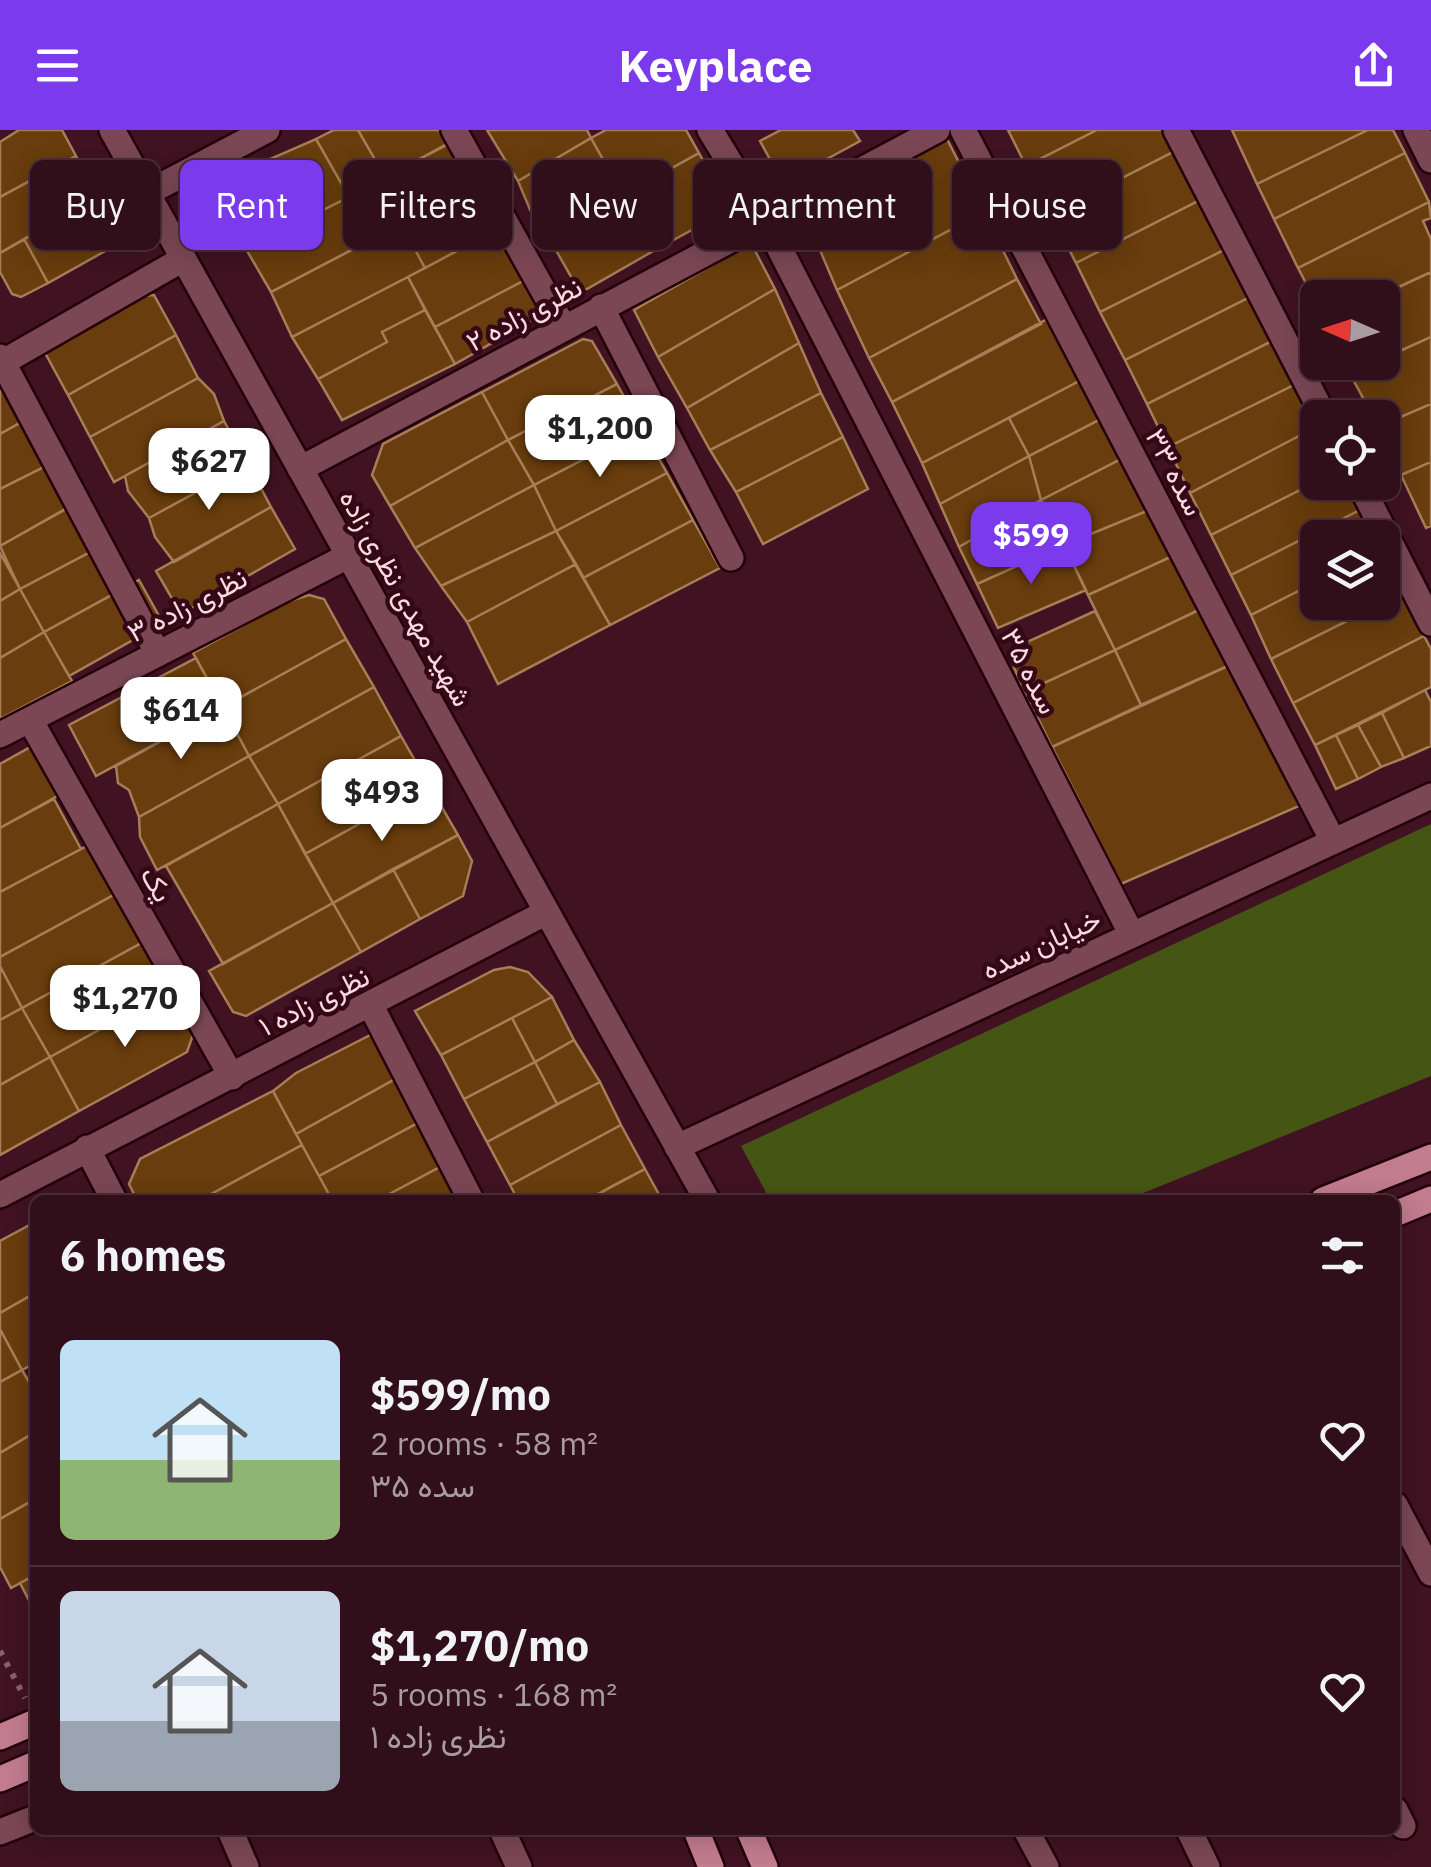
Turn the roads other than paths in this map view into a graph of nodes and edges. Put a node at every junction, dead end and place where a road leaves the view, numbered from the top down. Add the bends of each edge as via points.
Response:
1 (112, 130) edge
2 (267, 130) edge
3 (454, 130) edge
4 (710, 130) edge
5 (938, 130) edge
6 (963, 130) edge
7 (1176, 130) edge
8 (1416, 130) edge
9 (129, 160) edge
10 (728, 160) edge
11 (880, 160) edge
12 (1431, 160) edge
13 (160, 185) edge
14 (160, 216) edge
15 (708, 250) edge
16 (779, 250) edge
17 (184, 259) junction
18 (601, 307) junction
19 (563, 326) junction
20 (1, 361) edge
21 (1316, 400) edge
22 (300, 469) junction
23 (1367, 500) edge
24 (348, 556) junction
25 (730, 558) dead end
26 (1431, 623) edge
27 (158, 654) junction
28 (30, 720) junction
29 (0, 735) edge
30 (1431, 796) edge
31 (1333, 841) junction
32 (547, 912) junction
33 (1132, 935) junction
34 (371, 1006) junction
35 (232, 1077) junction
36 (677, 1146) junction
37 (87, 1148) junction
38 (1431, 1157) edge
39 (0, 1195) edge
40 (111, 1195) edge
41 (469, 1195) edge
42 (703, 1195) edge
43 (1336, 1195) edge
44 (1431, 1199) edge
45 (1400, 1212) edge
46 (1400, 1515) edge
47 (1431, 1573) edge
48 (30, 1712) edge
49 (0, 1736) edge
50 (30, 1766) edge
51 (0, 1779) edge
52 (30, 1820) edge
53 (0, 1832) edge
54 (232, 1835) edge
55 (504, 1835) edge
56 (698, 1835) edge
57 (751, 1835) edge
58 (1029, 1835) edge
59 (1191, 1835) edge
60 (246, 1867) edge
61 (519, 1867) edge
62 (712, 1867) edge
63 (765, 1867) edge
64 (1046, 1867) edge
65 (1207, 1867) edge

1 - 9 street, شهید مهدی نظری زاده
2 - 13 street
3 - 19 street
4 - 10 street, سده ۳۵
5 - 11 street, نظری زاده ۲
6 - 31 street, سده ۳۳
7 - 21 street
8 - 12 street
14 - 17 street, شهید مهدی نظری زاده
15 - 18 street, نظری زاده ۲
16 - 33 street, سده ۳۵
17 - 20 street
17 - 22 street, شهید مهدی نظری زاده
18 - 19 street, نظری زاده ۲
18 - 25 street
19 - 22 street, نظری زاده ۲
20 - 27 street
22 - 24 street, شهید مهدی نظری زاده
23 - 26 street
24 - 27 street, نظری زاده ۳
24 - 32 street, شهید مهدی نظری زاده
27 - 28 street, نظری زاده ۳
28 - 29 street, نظری زاده ۳
28 - 35 street, یک
30 - 31 street, خیابان سده
31 - 33 street, خیابان سده
32 - 34 street, نظری زاده ۱
32 - 36 street, شهید مهدی نظری زاده
33 - 36 street, خیابان سده
34 - 35 street, نظری زاده ۱
34 - 41 street
35 - 37 street, نظری زاده ۱
36 - 42 street, شهید مهدی نظری زاده
37 - 39 street, نظری زاده ۱
37 - 40 street
38 - 43 main road
44 - 45 main road
46 - 47 street
48 - 49 main road
50 - 51 main road
52 - 53 street
54 - 60 street
55 - 61 street
56 - 62 main road
57 - 63 main road
58 - 64 street
59 - 65 street

